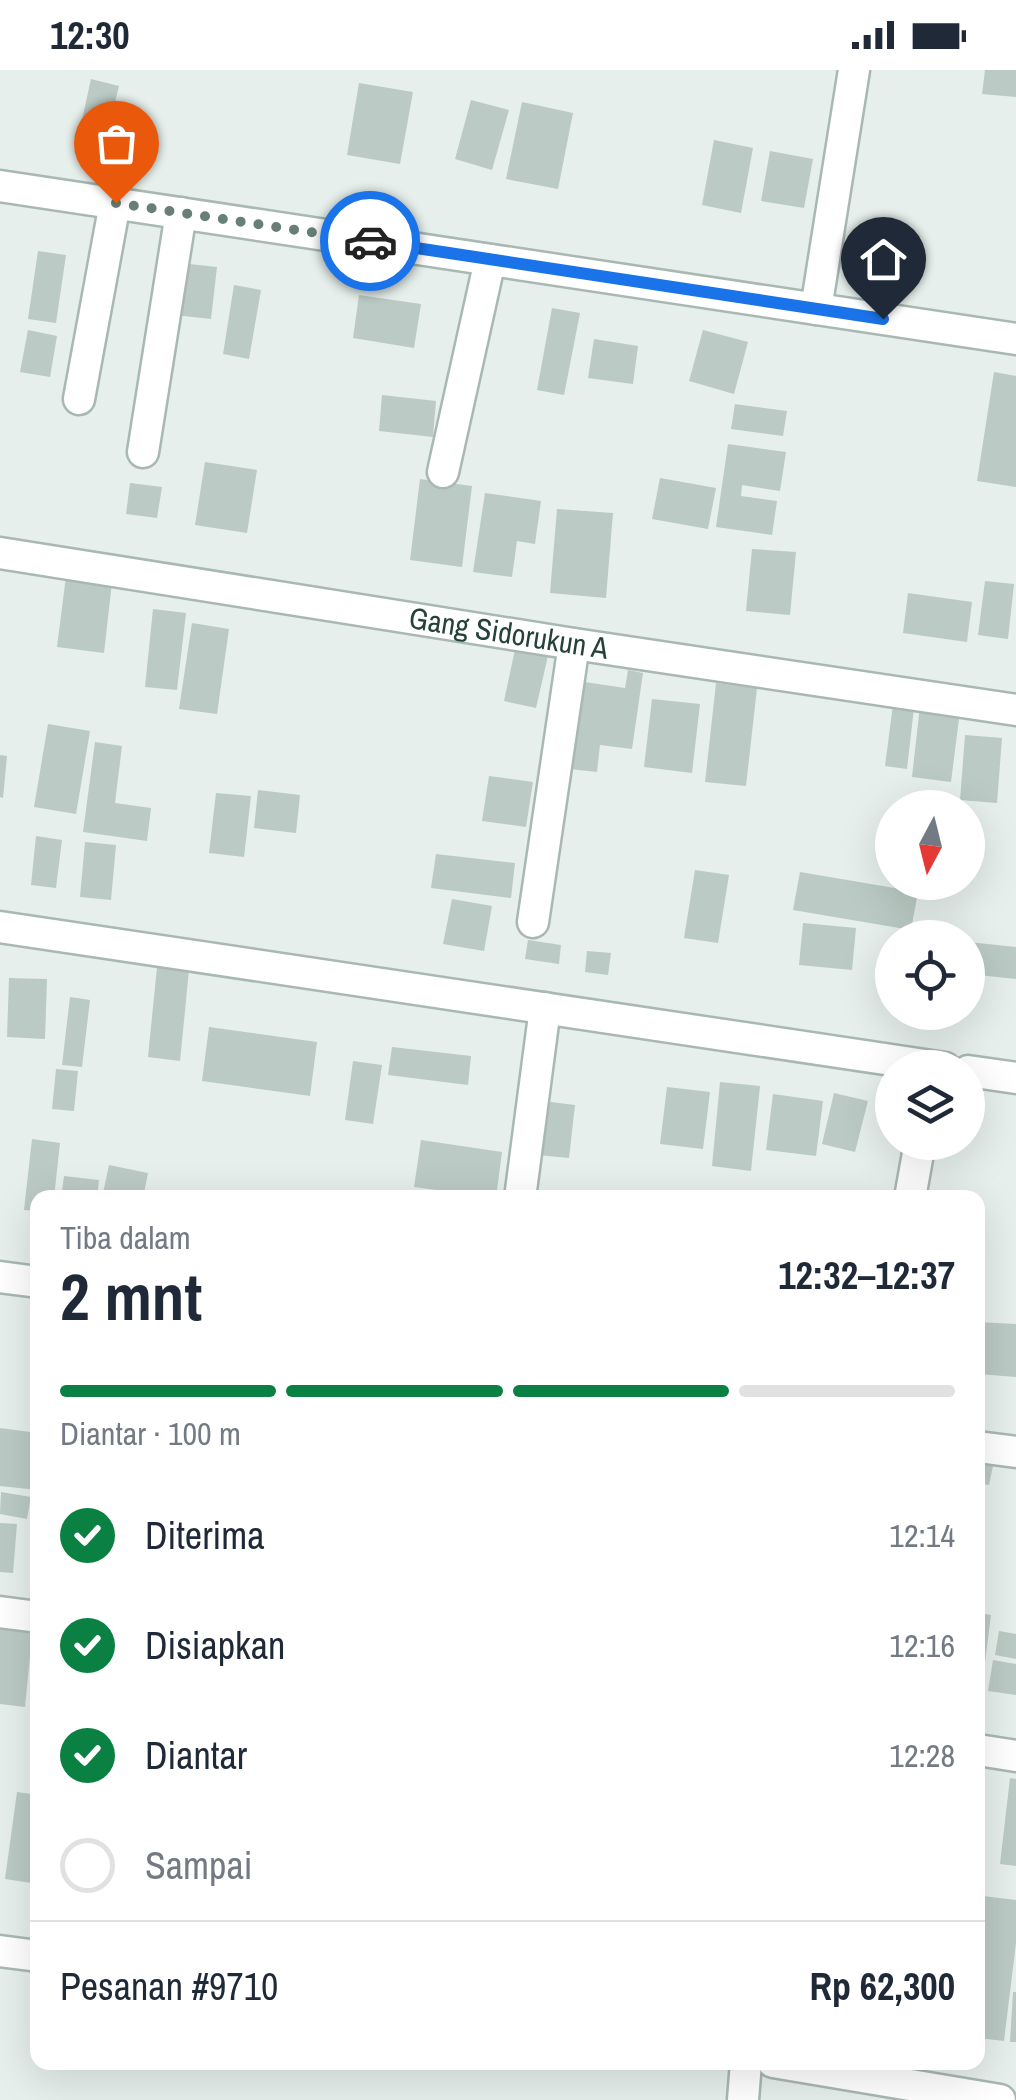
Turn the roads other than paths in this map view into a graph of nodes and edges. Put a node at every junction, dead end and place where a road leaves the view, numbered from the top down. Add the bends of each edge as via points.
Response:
1 (854, 70) edge
2 (0, 186) edge
3 (116, 203) junction
4 (181, 213) junction
5 (490, 260) junction
6 (816, 309) junction
7 (1016, 339) edge
8 (79, 399) dead end
9 (143, 452) dead end
10 (442, 472) dead end
11 (0, 553) edge
12 (574, 644) junction
13 (1016, 710) edge
14 (533, 922) dead end
15 (0, 927) edge
16 (545, 1008) junction
17 (875, 1058) edge
18 (985, 1073) edge
19 (1016, 1078) edge
20 (917, 1160) edge
21 (521, 1190) edge
22 (911, 1190) edge
23 (0, 1277) edge
24 (30, 1281) edge
25 (985, 1449) edge
26 (1016, 1452) edge
27 (0, 1612) edge
28 (30, 1617) edge
29 (985, 1751) edge
30 (1016, 1756) edge
31 (0, 1951) edge
32 (30, 1955) edge
33 (745, 2070) edge
34 (857, 2070) edge
35 (899, 2074) edge
36 (742, 2100) edge
37 (1000, 2100) edge

1 - 6 street
2 - 3 street
3 - 4 street
3 - 8 street
4 - 5 street
4 - 9 street
5 - 6 street
5 - 10 street
6 - 7 street
11 - 12 street, Gang Sidorukun A
12 - 13 street, Gang Sidorukun A
12 - 14 street
15 - 16 street
16 - 17 street
16 - 21 street
18 - 19 street
20 - 22 street
23 - 24 street
25 - 26 street
27 - 28 street
29 - 30 street
31 - 32 street
33 - 36 street
34 - 35 street
35 - 37 street

